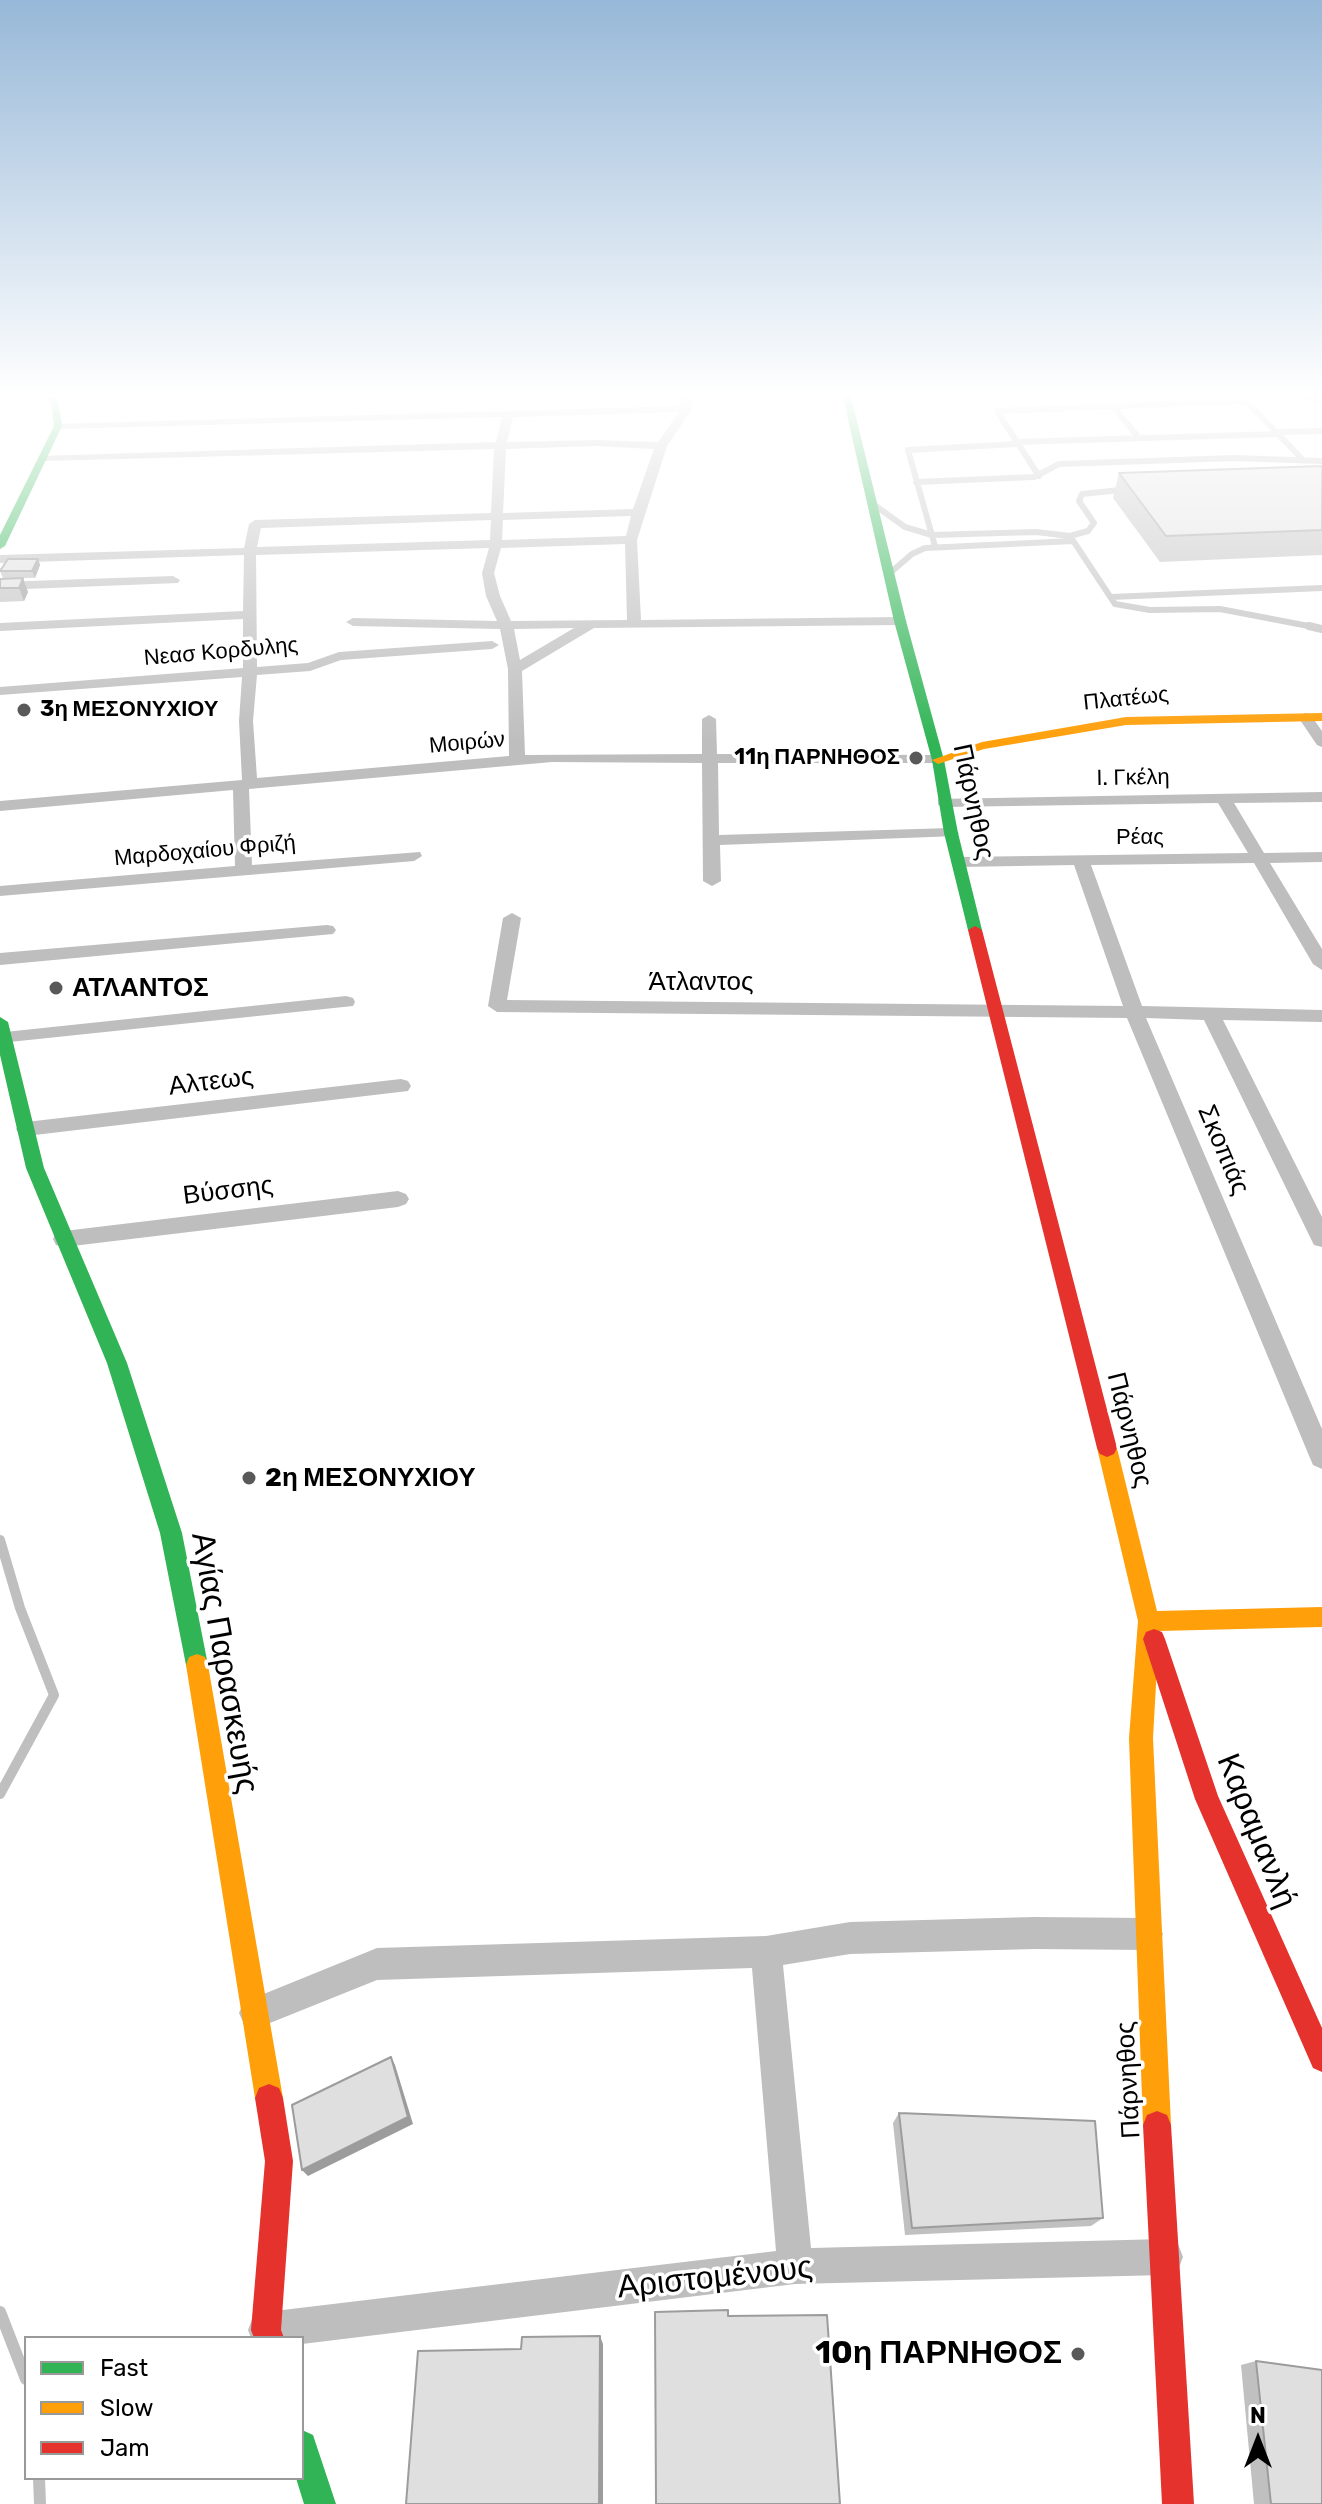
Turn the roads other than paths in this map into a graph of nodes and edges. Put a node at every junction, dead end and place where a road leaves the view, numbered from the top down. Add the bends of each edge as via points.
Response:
1 (18, 510) edge
2 (497, 510) edge
3 (874, 510) edge
4 (880, 510) edge
5 (924, 510) edge
6 (1085, 510) edge
7 (638, 512) joint
8 (497, 517) junction
9 (932, 535) junction
10 (1072, 538) junction
11 (631, 540) junction
12 (496, 544) junction
13 (0, 546) edge
14 (935, 546) junction
15 (250, 551) junction
16 (0, 559) edge
17 (890, 573) junction
18 (173, 580) dead end
19 (0, 586) edge
20 (1322, 588) edge
21 (1111, 597) junction
22 (252, 615) junction
23 (900, 621) junction
24 (353, 622) dead end
25 (634, 622) junction
26 (591, 624) junction
27 (506, 625) junction
28 (0, 627) edge
29 (1322, 629) edge
30 (492, 645) dead end
31 (515, 669) junction
32 (250, 672) junction
33 (0, 691) edge
34 (1313, 717) edge
35 (709, 719) dead end
36 (1322, 742) edge
37 (709, 759) junction
38 (938, 760) junction
39 (517, 761) junction
40 (246, 785) junction
41 (1322, 797) edge
42 (1224, 799) junction
43 (944, 802) junction
44 (0, 806) edge
45 (951, 833) junction
46 (711, 840) junction
47 (414, 856) dead end
48 (1322, 857) edge
49 (1260, 859) junction
50 (1081, 860) junction
51 (959, 862) junction
52 (244, 869) junction
53 (712, 881) dead end
54 (0, 891) edge
55 (512, 918) dead end
56 (327, 930) dead end
57 (0, 959) edge
58 (1322, 964) edge
59 (346, 1002) dead end
60 (994, 1009) junction
61 (1135, 1014) junction
62 (1211, 1015) junction
63 (1322, 1016) edge
64 (2, 1030) edge
65 (401, 1086) dead end
66 (26, 1129) junction
67 (398, 1199) dead end
68 (64, 1239) junction
69 (1322, 1239) edge
70 (1322, 1458) edge
71 (1322, 1617) edge
72 (1149, 1621) junction
73 (1147, 1934) junction
74 (766, 1952) junction
75 (255, 2013) junction
76 (1322, 2059) edge
77 (1165, 2257) junction
78 (795, 2266) junction
79 (267, 2334) edge
80 (304, 2452) edge
81 (320, 2504) edge
82 (1178, 2504) edge

1 - 13 main road
2 - 8 street
3 - 17 main road, Πάρνηθος
4 - 9 lane via 905,527
5 - 9 lane
6 - 10 lane via 1094,523
7 - 8 street
7 - 11 street
8 - 12 street
8 - 15 street via 255,524
9 - 10 lane via 1036,532
9 - 14 lane
10 - 14 lane
10 - 21 lane
11 - 12 street
11 - 25 street
12 - 15 street
12 - 27 street via 488,573
14 - 17 lane via 918,550
15 - 16 street
15 - 22 street
17 - 23 main road, Πάρνηθος
18 - 19 street
20 - 21 lane
21 - 29 lane via 1115,604 1140,609 1220,609
22 - 28 street
22 - 32 street
23 - 25 street
23 - 38 main road, Πάρνηθος
24 - 27 street
25 - 26 street
26 - 27 street
26 - 31 street
27 - 31 street
30 - 32 street, Νεασ Κορδυλης via 339,656 310,667
31 - 39 street
32 - 33 street, Νεασ Κορδυλης
32 - 40 street
34 - 36 street
34 - 38 main road, Πλατέως via 1126,721 982,746
35 - 37 street
37 - 38 street, Μοιρών
37 - 39 street, Μοιρών
37 - 46 street
38 - 43 main road, Πάρνηθος
39 - 40 street, Μοιρών
40 - 44 street, Μοιρών
40 - 52 street
41 - 42 street, Ι. Γκέλη
42 - 43 street, Ι. Γκέλη
42 - 49 street
43 - 45 main road, Πάρνηθος
45 - 46 street
45 - 51 main road, Πάρνηθος
46 - 53 street
47 - 52 street, Μαρδοχαίου Φριζή
48 - 49 street, Ρέας
49 - 50 street, Ρέας
49 - 58 street
50 - 51 street, Ρέας
50 - 61 street, Σκοπιάς
51 - 60 main road, Πάρνηθος
52 - 54 street, Μαρδοχαίου Φριζή
55 - 60 street, Άτλαντος via 497,1006
56 - 57 street
59 - 64 street
60 - 61 street
60 - 72 main road, Πάρνηθος
61 - 62 street
61 - 70 street, Σκοπιάς
62 - 63 street
62 - 69 street
64 - 66 main road, Αγίας Παρασκευής
65 - 66 street, Αλτεως
66 - 68 main road, Αγίας Παρασκευής via 35,1168
67 - 68 street, Βύσσης
68 - 75 main road, Αγίας Παρασκευής via 117,1363 171,1533
71 - 72 main road
72 - 73 main road, Πάρνηθος via 1141,1738
72 - 76 main road, Καραμανλή via 1207,1799
73 - 74 street via 850,1938
73 - 77 main road, Πάρνηθος
74 - 75 street via 377,1964
74 - 78 street
75 - 79 main road, Αγίας Παρασκευής via 279,2161
77 - 78 street, Αριστομένους
77 - 82 main road, Πάρνηθος
78 - 79 street, Αριστομένους
80 - 81 main road

